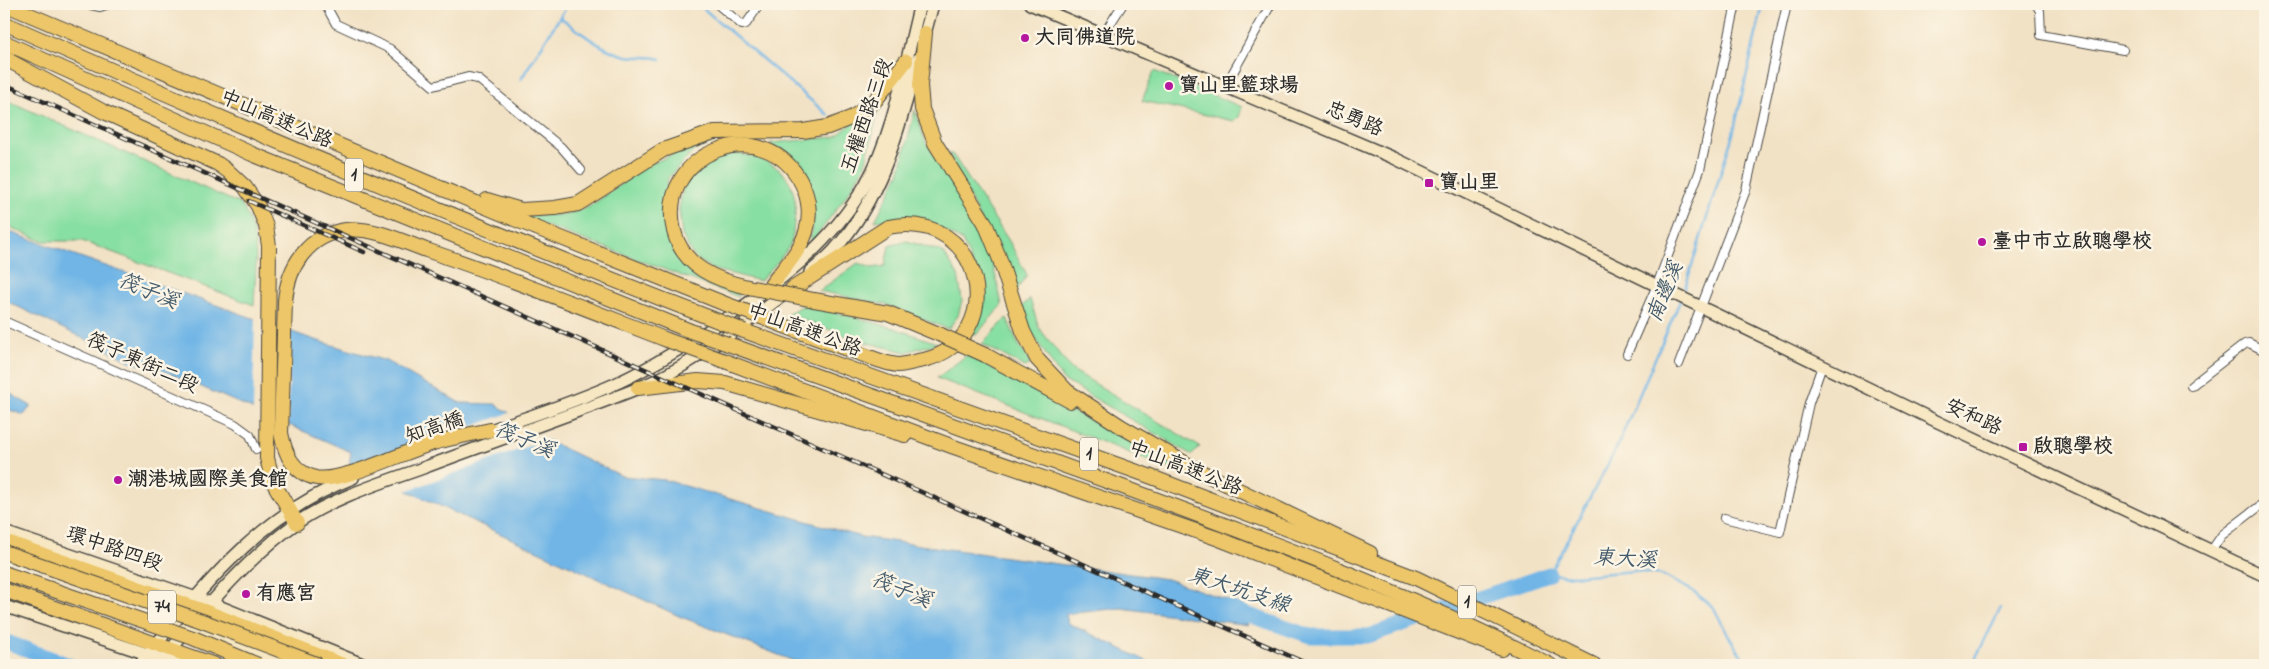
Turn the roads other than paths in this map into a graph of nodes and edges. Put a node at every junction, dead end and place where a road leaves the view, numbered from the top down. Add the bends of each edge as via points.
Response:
1 (4, 4) edge
2 (86, 4) edge
3 (109, 4) edge
4 (325, 4) edge
5 (717, 4) edge
6 (760, 4) edge
7 (920, 4) edge
8 (933, 4) edge
9 (1030, 4) edge
10 (1123, 4) edge
11 (1271, 4) edge
12 (1736, 4) edge
13 (1787, 4) edge
14 (2036, 4) edge
15 (4, 23) edge
16 (925, 34) junction
17 (1103, 36) junction
18 (4, 42) edge
19 (2123, 50) dead end
20 (4, 58) edge
21 (906, 61) junction
22 (1226, 85) junction
23 (581, 170) dead end
24 (428, 183) junction
25 (1657, 285) junction
26 (792, 289) junction
27 (766, 292) junction
28 (1698, 304) junction
29 (4, 321) edge
30 (2265, 351) edge
31 (1627, 354) dead end
32 (1679, 364) dead end
33 (1822, 366) junction
34 (2190, 386) dead end
35 (638, 388) junction
36 (585, 402) junction
37 (1122, 427) junction
38 (490, 430) joint
39 (274, 434) junction
40 (954, 447) junction
41 (256, 449) dead end
42 (349, 476) junction
43 (2265, 502) edge
44 (289, 509) junction
45 (1724, 518) dead end
46 (297, 523) junction
47 (4, 532) edge
48 (4, 541) edge
49 (2211, 551) junction
50 (4, 552) edge
51 (4, 559) edge
52 (4, 574) edge
53 (2265, 576) edge
54 (1416, 578) junction
55 (4, 579) edge
56 (4, 590) edge
57 (1387, 596) junction
58 (191, 602) junction
59 (4, 606) edge
60 (208, 607) junction
61 (177, 618) junction
62 (191, 626) junction
63 (156, 643) junction
64 (164, 658) edge
65 (1545, 663) edge
66 (139, 665) edge
67 (180, 665) edge
68 (216, 665) edge
69 (258, 665) edge
70 (287, 665) edge
71 (301, 665) edge
72 (319, 665) edge
73 (343, 665) edge
74 (365, 665) edge
75 (1594, 665) edge

1 - 24 highway
2 - 3 street via 100,8
4 - 23 street via 336,24 390,49 433,86 468,77 478,79 561,147
5 - 6 street via 742,25
7 - 21 main road, 五權西路三段
8 - 16 main road, 五權西路三段
9 - 17 main road, 忠勇路
10 - 17 street
11 - 22 street
12 - 25 street via 1700,170
13 - 28 street via 1746,190
14 - 19 street via 2040,11 2041,35
15 - 54 highway, 中山高速公路 / 1, bridge via 279,144 536,251
16 - 26 main road, 五權西路三段 via 897,133 872,195 836,248
16 - 37 highway via 920,85 922,109 935,143 985,223 1028,345 1067,390
17 - 22 main road, 忠勇路
18 - 57 highway, 中山高速公路 / 1, bridge via 252,154 688,330 1265,539
20 - 39 highway via 104,112 218,164 237,178 252,196 266,226 269,246
21 - 24 highway via 874,102 853,117 828,127 803,131 714,132 664,150 578,204 521,210
21 - 27 main road, 五權西路三段 via 890,122 866,183 846,214 820,244
22 - 25 main road, 忠勇路 via 1394,158
24 - 26 highway, bridge via 723,303 836,346 899,365 929,358 952,345 969,324 976,298 970,264 955,243 933,229 904,224 888,227
25 - 28 main road, 忠勇路
25 - 31 street
26 - 35 main road, 五權西路三段 via 695,357
27 - 36 main road, 五權西路三段 via 668,358
27 - 37 highway, bridge via 801,245 808,222 806,195 794,171 774,154 749,146 730,146 705,155 685,174 674,199 673,226 684,252 696,266 724,282 748,287 814,300 888,313 985,355
28 - 32 street
28 - 33 main road, 安和路
29 - 41 street, 筏子東街二段 via 235,424 250,435
30 - 34 street via 2245,344
33 - 45 street via 1809,403 1780,532
33 - 49 main road, 安和路
35 - 36 main road, 五權西路三段
35 - 40 highway via 698,380 725,383
36 - 38 main road, 知高橋
36 - 46 main road, 知高橋 via 378,484
37 - 54 highway via 1197,470 1349,541
38 - 42 highway via 434,443
39 - 40 highway, bridge via 286,285 292,269 313,244 329,235 356,230 390,237 447,256
39 - 42 highway via 287,457 308,475 323,478
39 - 44 highway via 267,458 272,482
40 - 57 highway
42 - 44 main road
43 - 49 street via 2222,535
44 - 46 highway
44 - 58 main road via 233,555
46 - 60 main road, 知高橋 via 258,556
47 - 58 main road, 環中路四段
48 - 58 highway
49 - 53 main road, 安和路
50 - 72 highway, 74, bridge
51 - 61 main road
52 - 69 highway, 74, bridge via 193,638
54 - 75 highway, 中山高速公路 / 1
55 - 63 main road
56 - 63 highway
57 - 65 highway, 中山高速公路 / 1 via 1472,627
57 - 65 highway via 1456,632
58 - 60 highway
58 - 61 main road
59 - 63 main road
60 - 62 main road, 知高橋
60 - 73 highway via 278,640
60 - 74 main road
61 - 62 main road
61 - 63 main road
62 - 63 main road
62 - 64 main road, 知高橋
62 - 70 main road
62 - 71 main road
63 - 64 highway
63 - 66 main road
64 - 67 main road
64 - 68 highway

